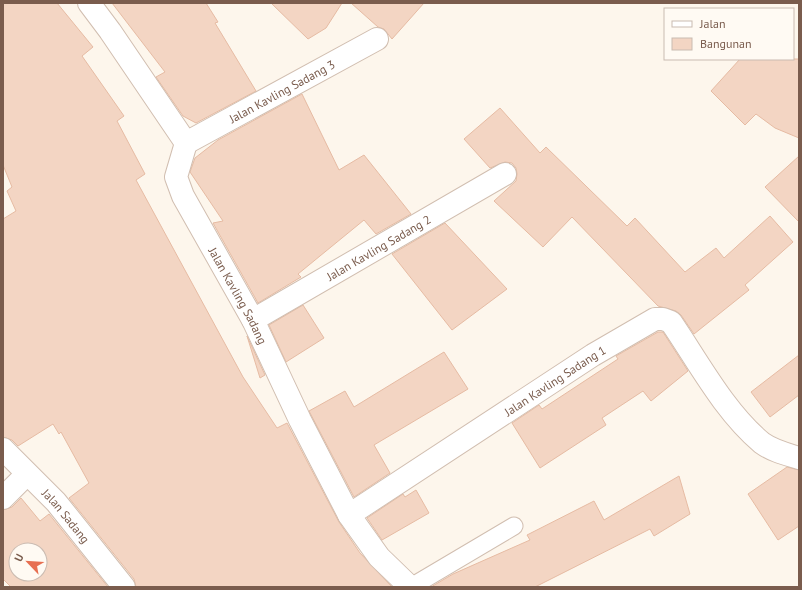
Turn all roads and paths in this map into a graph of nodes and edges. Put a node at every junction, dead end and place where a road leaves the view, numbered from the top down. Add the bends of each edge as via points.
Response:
1 (89, 3) edge
2 (377, 39) dead end
3 (186, 143) junction
4 (505, 174) dead end
5 (253, 320) junction
6 (3, 449) edge
7 (799, 458) edge
8 (27, 474) junction
9 (3, 498) edge
10 (349, 515) junction
11 (514, 526) dead end
12 (124, 587) edge
13 (410, 587) edge

1 - 3 street
2 - 3 street, Jalan Kavling Sadang 3
3 - 5 street, Jalan Kavling Sadang via 176,177 183,196
4 - 5 street, Jalan Kavling Sadang 2
5 - 10 street, Jalan Kavling Sadang via 300,420
6 - 8 street, Jalan Sadang
7 - 10 street, Jalan Kavling Sadang 1 via 763,444 733,414 671,322 655,319 592,356
8 - 9 street
8 - 12 street, Jalan Sadang via 56,502
10 - 13 street, Jalan Kavling Sadang via 379,557
11 - 13 lane

